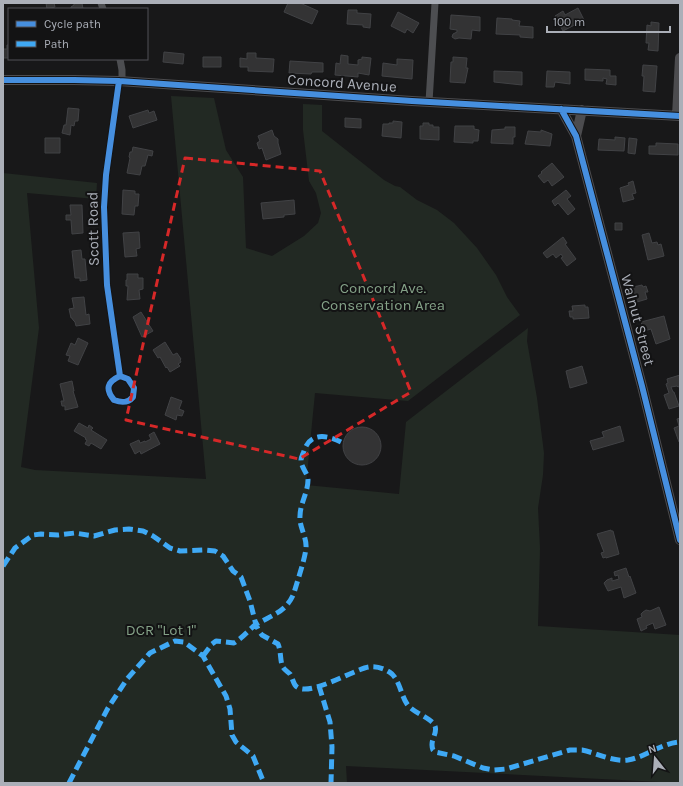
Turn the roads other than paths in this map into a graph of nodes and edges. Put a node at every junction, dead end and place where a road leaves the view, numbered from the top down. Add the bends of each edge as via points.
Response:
1 (435, 3) edge
2 (680, 58) edge
3 (120, 60) edge
4 (3, 80) edge
5 (120, 82) junction
6 (429, 102) junction
7 (561, 109) junction
8 (582, 110) junction
9 (678, 116) edge
10 (576, 136) junction
11 (120, 376) dead end
12 (680, 540) edge

1 - 6 street
2 - 9 main road
3 - 5 street, Scott Road
4 - 5 main road, Concord Avenue
5 - 6 main road, Concord Avenue
5 - 11 street, Scott Road via 106,175 104,207 107,285
6 - 7 main road, Concord Avenue
7 - 8 main road, Concord Avenue
7 - 10 main road, Walnut Street
8 - 9 main road, Concord Avenue
8 - 10 main road, Walnut Street
10 - 12 main road, Walnut Street

